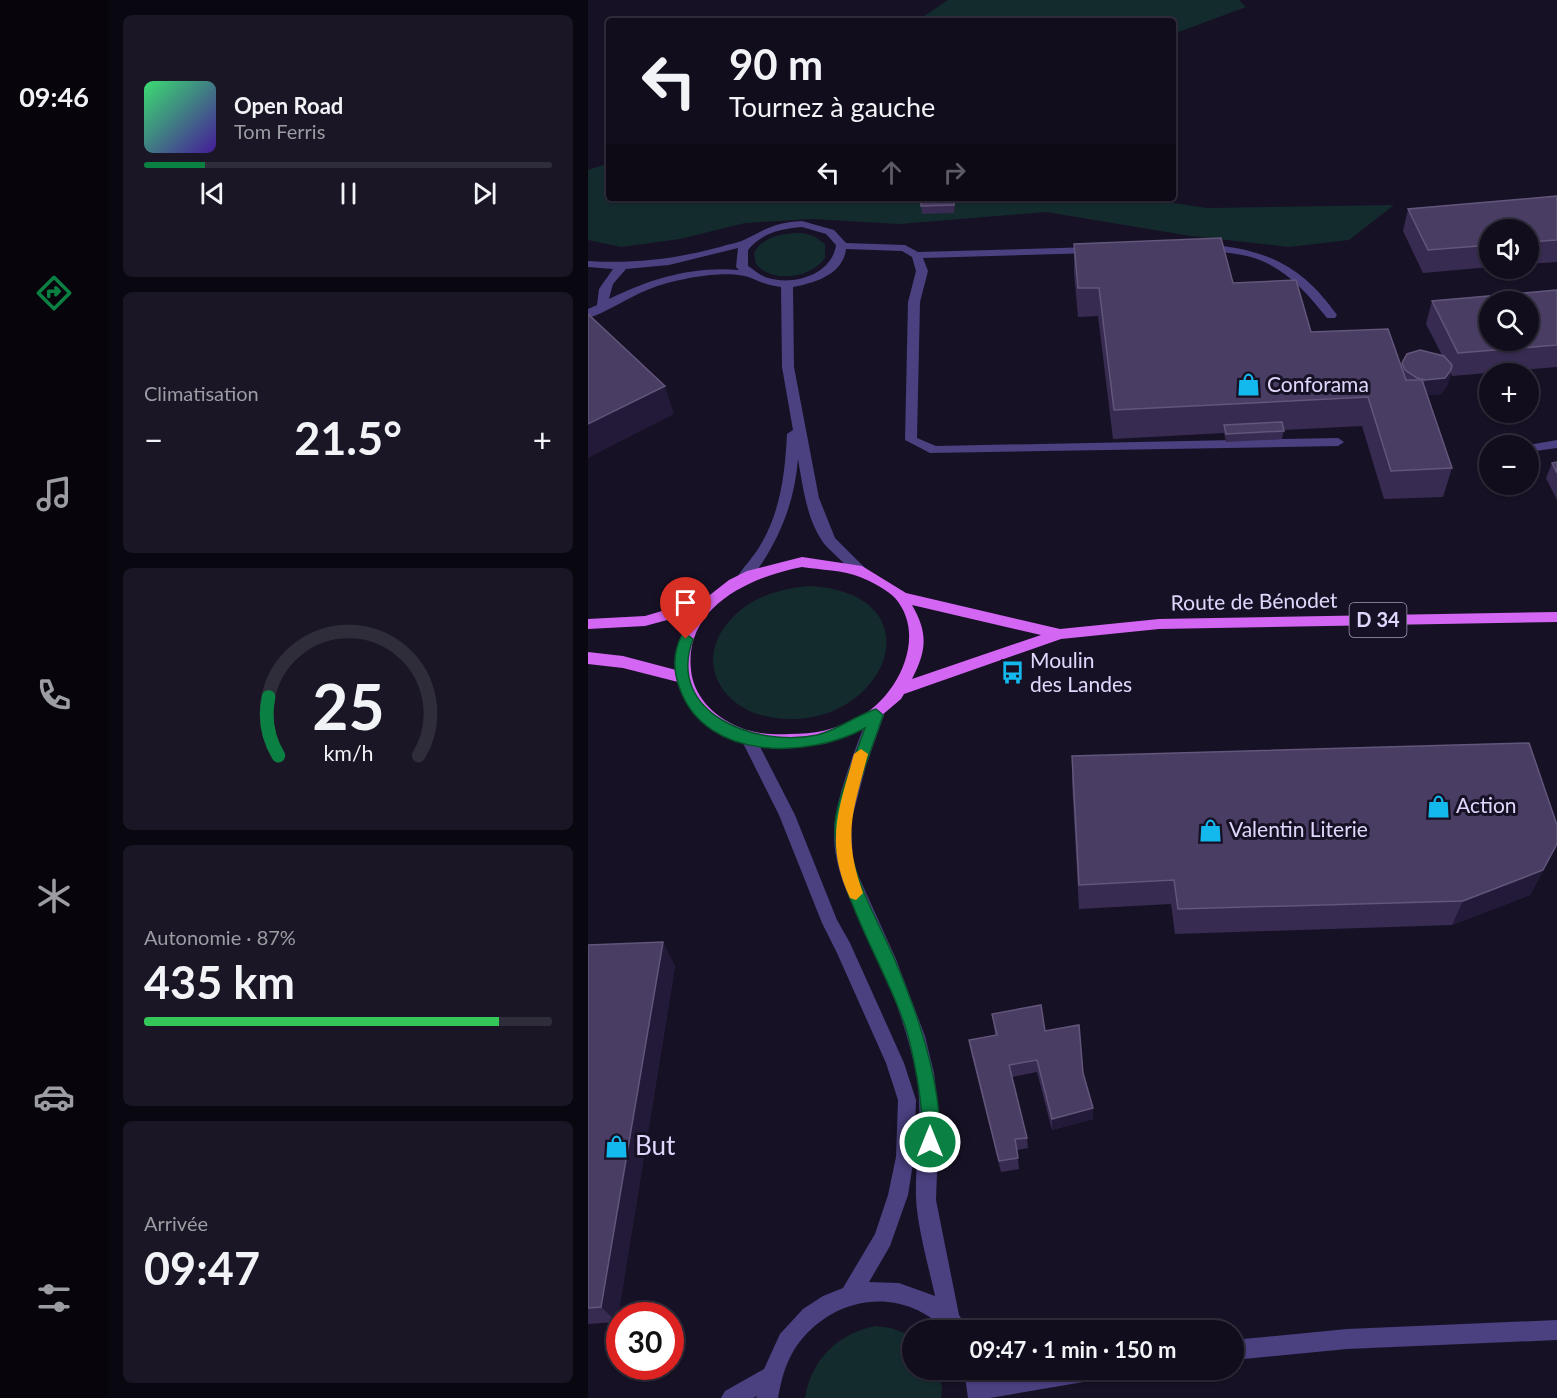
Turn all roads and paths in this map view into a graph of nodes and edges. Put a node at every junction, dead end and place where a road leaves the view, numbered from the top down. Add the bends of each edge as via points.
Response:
1 (747, 242) junction
2 (843, 246) junction
3 (1195, 247) edge
4 (1102, 250) edge
5 (916, 255) junction
6 (588, 264) edge
7 (623, 266) junction
8 (749, 274) junction
9 (787, 284) junction
10 (603, 306) junction
11 (588, 314) edge
12 (1331, 315) dead end
13 (793, 404) junction
14 (1338, 442) dead end
15 (1557, 444) edge
16 (1539, 446) edge
17 (860, 569) junction
18 (743, 579) junction
19 (902, 597) junction
20 (709, 603) junction
21 (1557, 617) edge
22 (588, 624) edge
23 (1060, 634) junction
24 (588, 658) edge
25 (682, 676) junction
26 (903, 688) junction
27 (876, 715) junction
28 (749, 739) junction
29 (851, 1293) junction
30 (949, 1320) edge
31 (953, 1320) edge
32 (1557, 1330) edge
33 (1244, 1349) edge
34 (1016, 1380) edge
35 (977, 1385) edge
36 (769, 1388) edge
37 (732, 1398) edge

1 - 2 street via 771,228 802,224 829,231
1 - 7 street via 680,260
1 - 8 street via 740,258
2 - 5 street via 895,246
2 - 9 street via 843,255 829,272
3 - 12 street via 1235,250 1269,260 1309,285
4 - 5 street
5 - 14 street via 922,271 914,302 911,440 934,450
6 - 7 street
7 - 10 street via 606,284
8 - 9 street
8 - 10 street via 684,274
9 - 13 street via 786,341
10 - 11 street
13 - 17 street via 812,498 823,530 838,551
13 - 18 street via 790,475 783,511 771,544
15 - 16 street
17 - 18 main road via 801,562
17 - 19 main road via 891,586
18 - 20 main road
19 - 23 main road, Route de Bénodet / D 34
19 - 26 main road via 914,617 919,640 915,664
20 - 22 main road via 645,621
20 - 25 main road via 691,626 682,651
21 - 23 main road, Route de Bénodet / D 34 via 1179,624
23 - 26 main road, Route de Bénodet / D 34
24 - 25 main road
25 - 28 main road via 689,697 704,715
26 - 27 main road
27 - 28 main road via 847,731 815,741 781,744
27 - 31 street via 843,822 845,864 912,1025 925,1073 930,1117 926,1200
28 - 29 street via 787,815 830,923 895,1063 907,1100 905,1157 898,1195 883,1239
29 - 30 street via 886,1289 920,1297
29 - 36 street via 813,1314 793,1334
32 - 33 street
34 - 35 street
36 - 37 street

